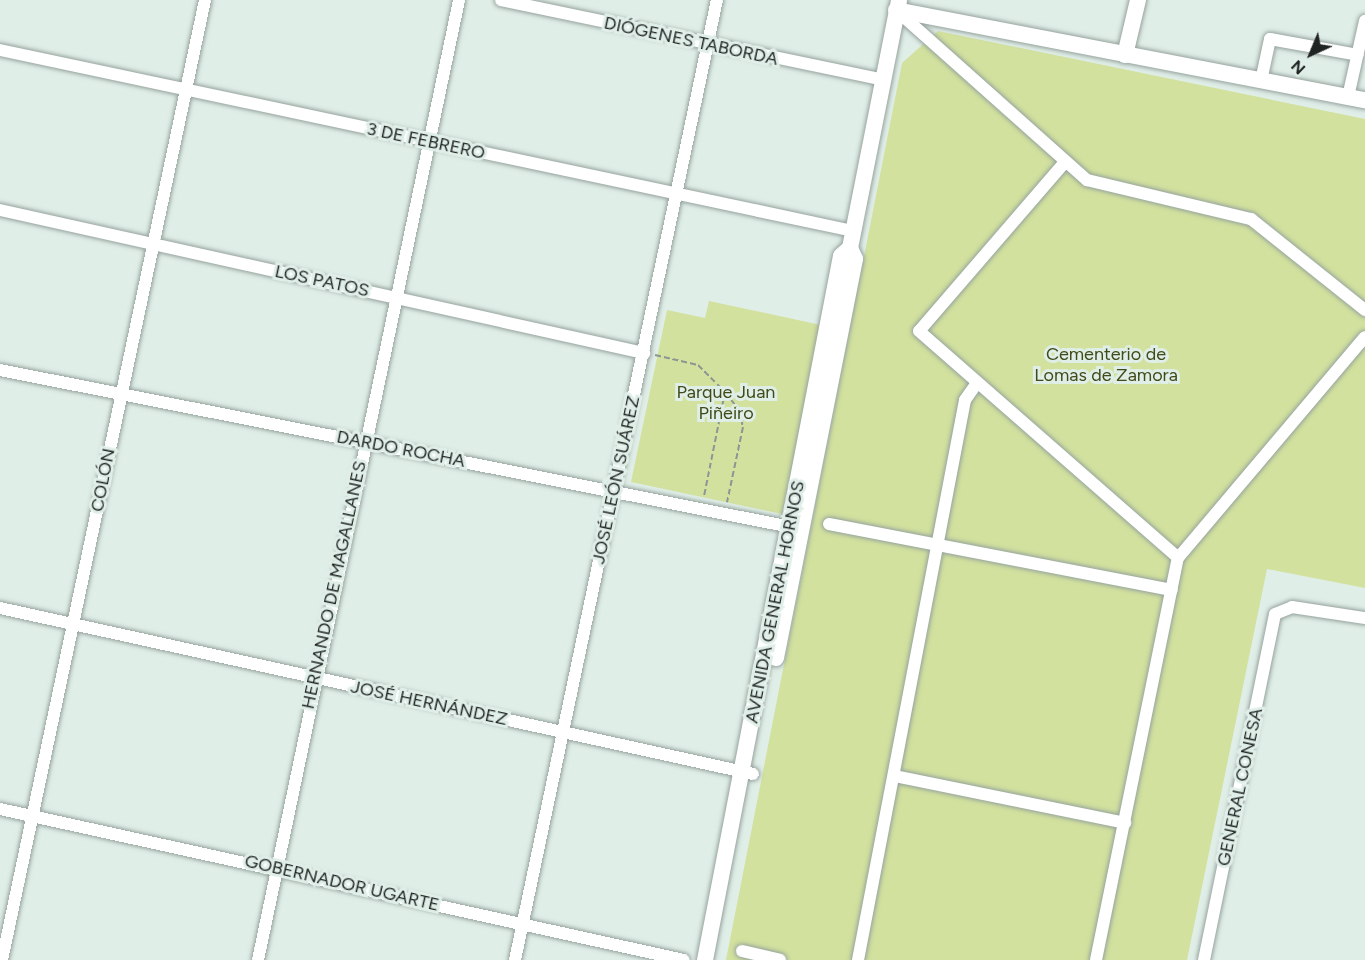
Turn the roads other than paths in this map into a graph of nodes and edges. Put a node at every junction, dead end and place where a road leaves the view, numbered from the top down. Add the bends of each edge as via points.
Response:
1 (205, 0) edge
2 (459, 0) edge
3 (501, 0) edge
4 (717, 0) edge
5 (1138, 0) edge
6 (898, 5) edge
7 (1365, 21) edge
8 (708, 45) junction
9 (0, 50) edge
10 (1125, 55) junction
11 (1358, 55) junction
12 (883, 80) junction
13 (1261, 81) junction
14 (186, 89) junction
15 (1348, 97) junction
16 (1365, 100) edge
17 (427, 142) junction
18 (1065, 162) junction
19 (675, 195) junction
20 (0, 210) edge
21 (851, 239) junction
22 (153, 244) junction
23 (395, 296) junction
24 (1365, 310) edge
25 (1365, 337) edge
26 (644, 353) junction
27 (0, 370) edge
28 (976, 384) junction
29 (120, 395) junction
30 (364, 441) junction
31 (613, 492) junction
32 (829, 524) dead end
33 (796, 528) junction
34 (939, 544) junction
35 (1178, 558) junction
36 (1172, 590) junction
37 (0, 608) edge
38 (1365, 618) edge
39 (74, 625) junction
40 (315, 678) junction
41 (561, 732) junction
42 (748, 774) junction
43 (895, 776) junction
44 (0, 809) edge
45 (32, 816) junction
46 (1125, 823) junction
47 (278, 868) junction
48 (523, 924) junction
49 (742, 951) dead end
50 (1208, 959) edge
51 (2, 960) edge
52 (258, 960) edge
53 (514, 960) edge
54 (684, 960) edge
55 (705, 960) edge
56 (717, 960) edge
57 (780, 960) edge
58 (858, 960) edge
59 (1096, 960) edge

1 - 14 street, COLÓN
2 - 17 street, HERNANDO DE MAGALLANES
3 - 8 street, DIÓGENES TABORDA
4 - 8 street, JOSÉ LEÓN SUÁREZ
5 - 10 main road
6 - 10 main road
6 - 12 main road, AVENIDA GENERAL HORNOS
6 - 18 street
7 - 11 street
8 - 12 street, DIÓGENES TABORDA
8 - 19 street, JOSÉ LEÓN SUÁREZ
9 - 14 street, 3 DE FEBRERO
10 - 13 main road
11 - 13 street via 1270,39
11 - 15 street
12 - 21 main road, AVENIDA GENERAL HORNOS
13 - 15 main road
14 - 17 street, 3 DE FEBRERO
14 - 22 street, COLÓN
15 - 16 main road
17 - 19 street, 3 DE FEBRERO
17 - 23 street, HERNANDO DE MAGALLANES
18 - 24 street via 1095,185 1251,219
18 - 28 street via 920,326 921,336
19 - 21 street, 3 DE FEBRERO
19 - 26 street, JOSÉ LEÓN SUÁREZ
20 - 22 street, LOS PATOS
21 - 33 main road, AVENIDA GENERAL HORNOS via 841,256
22 - 23 street, LOS PATOS
22 - 29 street, COLÓN
23 - 26 street, LOS PATOS
23 - 30 street, HERNANDO DE MAGALLANES
25 - 35 street
26 - 31 street, JOSÉ LEÓN SUÁREZ
27 - 29 street, DARDO ROCHA
28 - 34 street via 965,400
28 - 35 street
29 - 30 street, DARDO ROCHA
29 - 39 street, COLÓN
30 - 31 street, DARDO ROCHA
30 - 40 street, HERNANDO DE MAGALLANES
31 - 33 street, DARDO ROCHA
31 - 41 street, JOSÉ LEÓN SUÁREZ
32 - 34 street
33 - 42 main road, AVENIDA GENERAL HORNOS
34 - 36 street
34 - 43 street
35 - 36 street
36 - 46 street
37 - 39 street, JOSÉ HERNÁNDEZ
38 - 50 street, GENERAL CONESA via 1292,607 1275,614
39 - 40 street, JOSÉ HERNÁNDEZ
39 - 45 street, COLÓN
40 - 41 street, JOSÉ HERNÁNDEZ
40 - 47 street, HERNANDO DE MAGALLANES
41 - 42 street, JOSÉ HERNÁNDEZ
41 - 48 street, JOSÉ LEÓN SUÁREZ
42 - 55 main road, AVENIDA GENERAL HORNOS
42 - 56 main road, AVENIDA GENERAL HORNOS
43 - 46 street
43 - 58 street
44 - 45 street, GOBERNADOR UGARTE
45 - 47 street, GOBERNADOR UGARTE
45 - 51 street, COLÓN
46 - 59 street
47 - 48 street, GOBERNADOR UGARTE
47 - 52 street, HERNANDO DE MAGALLANES
48 - 53 street, JOSÉ LEÓN SUÁREZ
48 - 54 street, GOBERNADOR UGARTE
49 - 57 street

